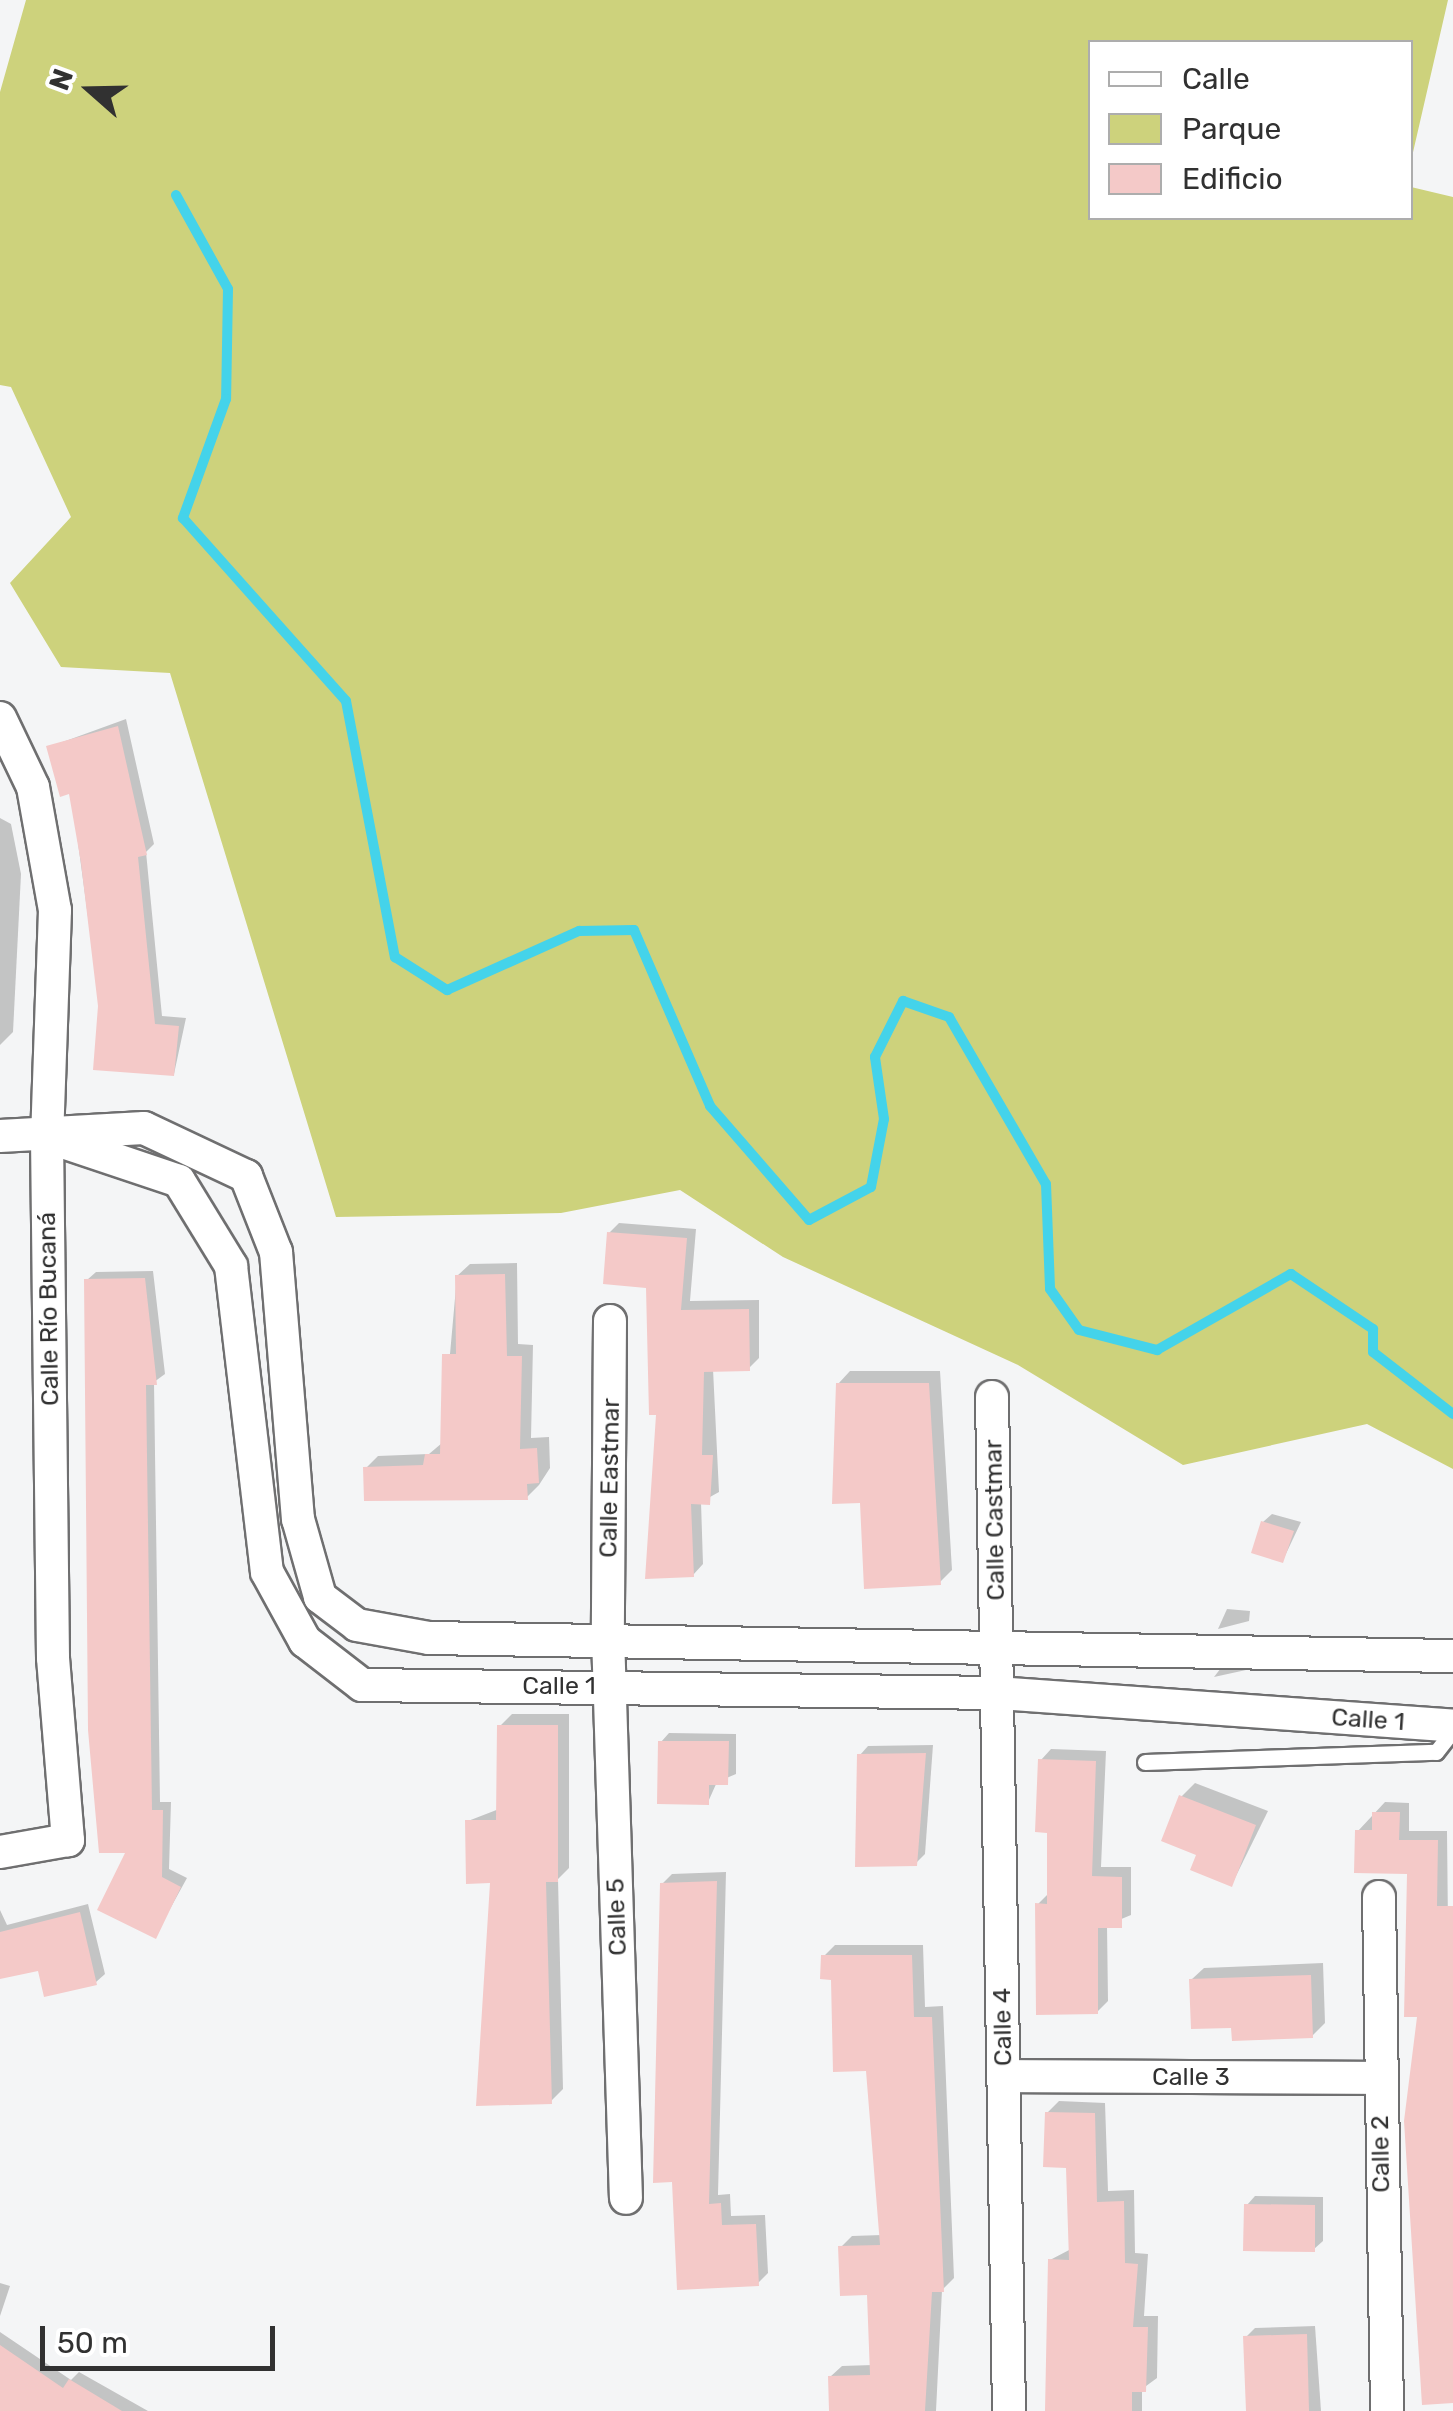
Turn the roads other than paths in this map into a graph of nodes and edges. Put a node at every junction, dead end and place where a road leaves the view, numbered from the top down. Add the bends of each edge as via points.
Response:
1 (0, 718) edge
2 (0, 1136) edge
3 (47, 1138) junction
4 (610, 1321) dead end
5 (992, 1397) dead end
6 (608, 1636) junction
7 (997, 1644) junction
8 (1453, 1656) edge
9 (609, 1686) junction
10 (998, 1693) junction
11 (1453, 1728) edge
12 (1145, 1762) dead end
13 (0, 1852) edge
14 (1379, 1896) dead end
15 (1004, 2076) junction
16 (1379, 2078) junction
17 (626, 2198) dead end
18 (1010, 2411) edge
19 (1387, 2411) edge

1 - 3 street, Calle Río Bucaná via 32,787 56,910
2 - 3 street, Calle 1
3 - 6 street, Calle 1 via 144,1128 246,1176 276,1252 298,1519 320,1597 394,1636
3 - 9 street, Calle 1 via 179,1181 232,1266 267,1572 305,1641 362,1685
3 - 13 street, Calle Río Bucaná via 53,1658 68,1840
4 - 6 street, Calle Eastmar
5 - 7 street, Calle Castmar
6 - 7 street, Calle 1
6 - 9 street, Calle 5
7 - 8 street, Calle 1
7 - 10 street, Calle 4
9 - 10 street, Calle 1
9 - 17 street, Calle 5
10 - 11 street, Calle 1
10 - 15 street, Calle 4
11 - 12 lane via 1436,1752
14 - 16 street, Calle 2
15 - 16 street, Calle 3
15 - 18 street, Calle 4
16 - 19 street, Calle 2

